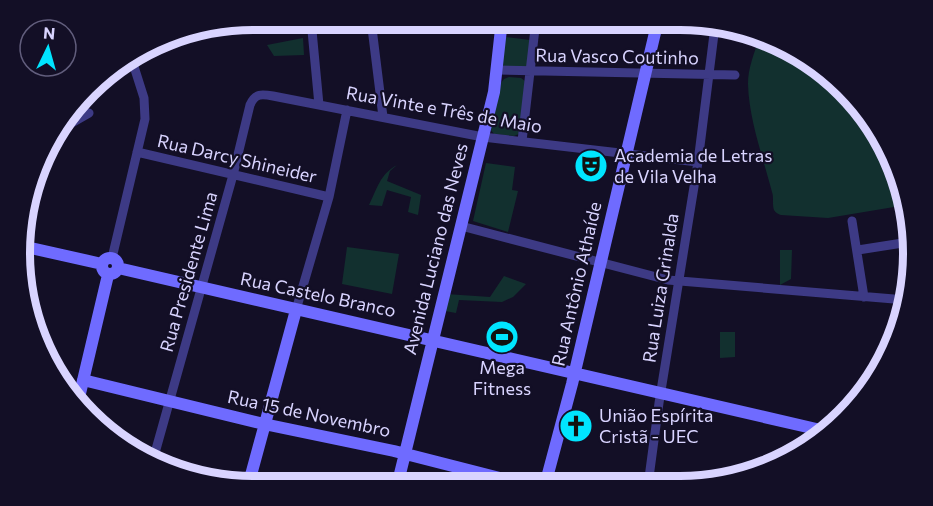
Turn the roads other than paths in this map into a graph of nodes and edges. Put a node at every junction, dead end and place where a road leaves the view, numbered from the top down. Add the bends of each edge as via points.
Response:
1 (312, 30) edge
2 (372, 30) edge
3 (501, 30) edge
4 (535, 30) edge
5 (656, 30) edge
6 (714, 33) edge
7 (134, 65) edge
8 (497, 70) junction
9 (530, 71) junction
10 (645, 74) junction
11 (735, 75) dead end
12 (708, 76) junction
13 (257, 95) joint
14 (319, 105) junction
15 (347, 111) junction
16 (89, 113) dead end
17 (383, 117) junction
18 (72, 123) edge
19 (483, 137) junction
20 (522, 141) junction
21 (137, 152) junction
22 (626, 152) junction
23 (698, 162) junction
24 (233, 175) junction
25 (329, 198) junction
26 (852, 221) dead end
27 (461, 226) junction
28 (903, 243) edge
29 (30, 248) edge
30 (858, 250) junction
31 (599, 263) junction
32 (110, 266) junction
33 (679, 281) junction
34 (201, 288) junction
35 (864, 297) junction
36 (898, 299) edge
37 (296, 310) junction
38 (432, 339) junction
39 (575, 374) junction
40 (83, 380) junction
41 (80, 394) edge
42 (661, 394) junction
43 (169, 402) junction
44 (264, 424) junction
45 (817, 429) edge
46 (155, 453) edge
47 (404, 453) junction
48 (251, 476) edge
49 (399, 476) edge
50 (492, 476) edge
51 (548, 476) edge
52 (649, 476) edge

1 - 14 street
2 - 17 street
3 - 8 main road, Avenida Luciano das Neves
4 - 9 street
5 - 10 main road, Rua Antônio Athaíde
6 - 12 street, Rua Luiza Grinalda
7 - 21 street via 146,111
8 - 9 street, Rua Vasco Coutinho
8 - 19 main road, Avenida Luciano das Neves
9 - 10 street, Rua Vasco Coutinho
9 - 20 street
10 - 12 street, Rua Vasco Coutinho
10 - 22 main road, Rua Antônio Athaíde
11 - 12 street, Rua Vasco Coutinho
12 - 23 street, Rua Luiza Grinalda
13 - 14 street, Rua Vinte e Três de Maio
13 - 24 street, Rua Presidente Lima via 250,105
14 - 15 street, Rua Vinte e Três de Maio
15 - 17 street, Rua Vinte e Três de Maio
15 - 25 street
16 - 18 street
17 - 19 street, Rua Vinte e Três de Maio
19 - 20 street, Rua Vinte e Três de Maio
19 - 27 main road, Avenida Luciano das Neves
20 - 22 street, Rua Vinte e Três de Maio
21 - 24 street, Rua Darcy Shineider
21 - 32 street
22 - 23 street, Rua Vinte e Três de Maio
22 - 31 main road, Rua Antônio Athaíde
23 - 33 street, Rua Luiza Grinalda
24 - 25 street, Rua Darcy Shineider
24 - 34 street, Rua Presidente Lima
25 - 37 street
26 - 30 street
27 - 31 street
27 - 38 main road, Avenida Luciano das Neves
28 - 30 street
29 - 32 main road, Rua Castelo Branco
30 - 35 street
31 - 33 street
31 - 39 main road, Rua Antônio Athaíde
32 - 34 main road, Rua Castelo Branco
32 - 40 main road
33 - 35 street
33 - 42 street, Rua Luiza Grinalda
34 - 37 main road, Rua Castelo Branco
34 - 43 street, Rua Presidente Lima
35 - 36 street
37 - 38 main road, Rua Castelo Branco
37 - 44 main road
38 - 39 main road, Rua Castelo Branco
38 - 47 main road, Avenida Luciano das Neves
39 - 42 main road, Rua Castelo Branco
39 - 51 main road, Rua Antônio Athaíde
40 - 41 main road
40 - 43 main road, Rua 15 de Novembro
42 - 45 main road, Rua Castelo Branco
42 - 52 street, Rua Luiza Grinalda
43 - 44 main road, Rua 15 de Novembro
43 - 46 street, Rua Presidente Lima
44 - 47 main road, Rua 15 de Novembro
44 - 48 main road
47 - 49 main road, Avenida Luciano das Neves
47 - 50 main road, Rua 15 de Novembro

